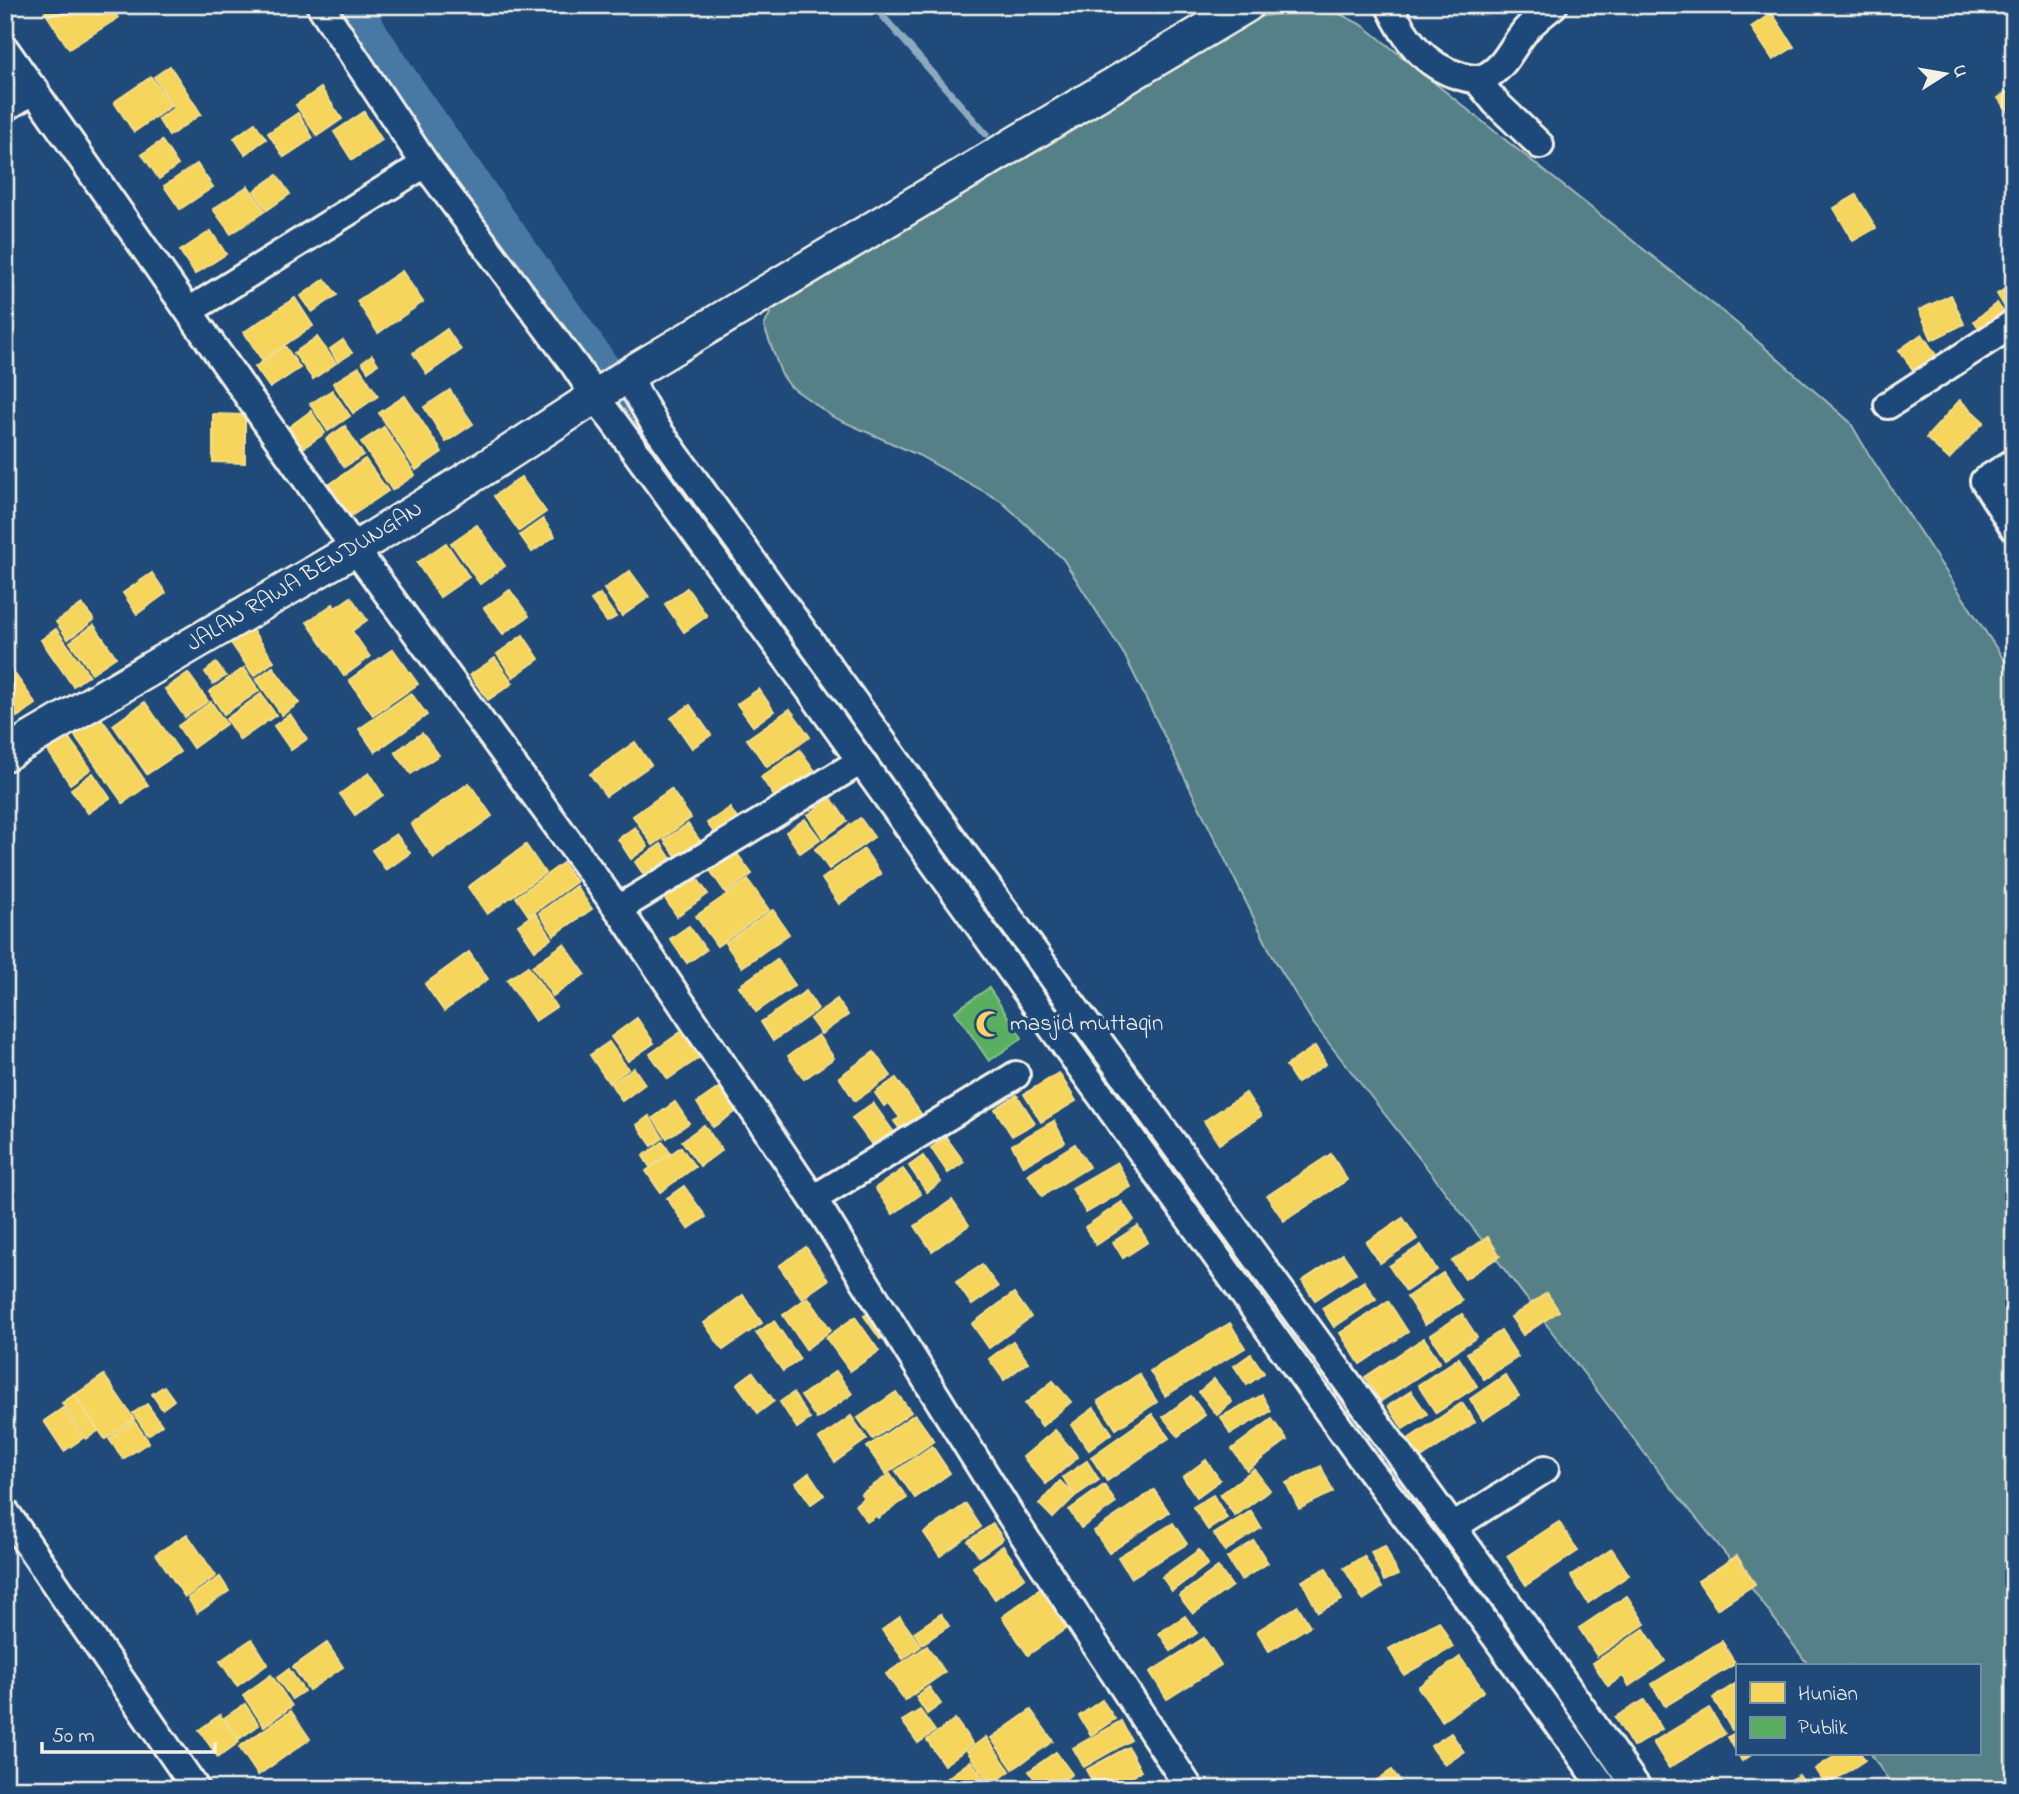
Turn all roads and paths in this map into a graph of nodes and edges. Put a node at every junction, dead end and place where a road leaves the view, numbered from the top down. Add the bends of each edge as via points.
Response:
1 (320, 5) edge
2 (1247, 5) edge
3 (1390, 5) edge
4 (1554, 5) edge
5 (5, 49) edge
6 (1476, 79) junction
7 (35, 89) junction
8 (5, 108) edge
9 (1540, 145) dead end
10 (425, 164) junction
11 (189, 311) junction
12 (2014, 323) edge
13 (613, 385) junction
14 (1888, 405) dead end
15 (2014, 462) edge
16 (2014, 528) edge
17 (355, 549) junction
18 (5, 754) edge
19 (861, 761) junction
20 (618, 909) junction
21 (1016, 1075) dead end
22 (813, 1199) junction
23 (1545, 1469) dead end
24 (5, 1511) edge
25 (1453, 1527) junction
26 (196, 1789) edge
27 (1189, 1789) edge
28 (1605, 1789) edge
29 (1638, 1789) edge

1 - 10 street
2 - 13 street, JALAN RAWA BENDUNGAN
3 - 6 street via 1417,51 1450,73
4 - 6 street via 1530,25 1506,60
5 - 7 street
6 - 9 street
7 - 8 street
7 - 11 street
10 - 11 street
10 - 13 street via 575,366
11 - 17 street
12 - 14 street
13 - 17 street, JALAN RAWA BENDUNGAN
13 - 19 street
13 - 25 street via 636,392 656,427
15 - 16 street via 1984,481
17 - 18 street, JALAN RAWA BENDUNGAN
17 - 20 street
19 - 20 street
19 - 28 street
20 - 22 street
21 - 22 street
22 - 27 street
23 - 25 street
24 - 26 street
25 - 29 street

